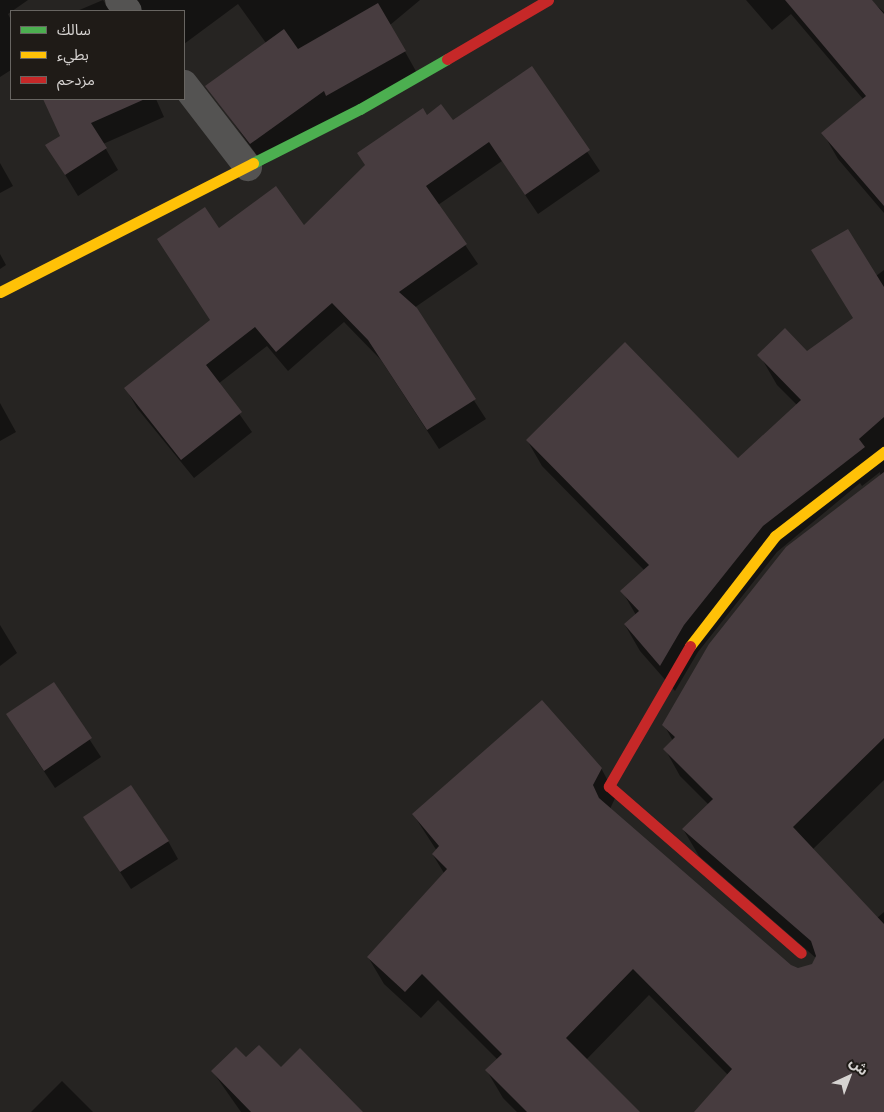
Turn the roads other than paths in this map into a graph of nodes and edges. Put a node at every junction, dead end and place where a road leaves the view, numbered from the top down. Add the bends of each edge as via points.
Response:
1 (119, 0) edge
2 (548, 0) edge
3 (127, 10) edge
4 (185, 85) edge
5 (248, 167) junction
6 (0, 292) edge
7 (884, 452) edge
8 (801, 953) dead end

1 - 3 street
2 - 5 street via 360,109
4 - 5 street
5 - 6 street
7 - 8 street via 775,536 696,635 609,786

